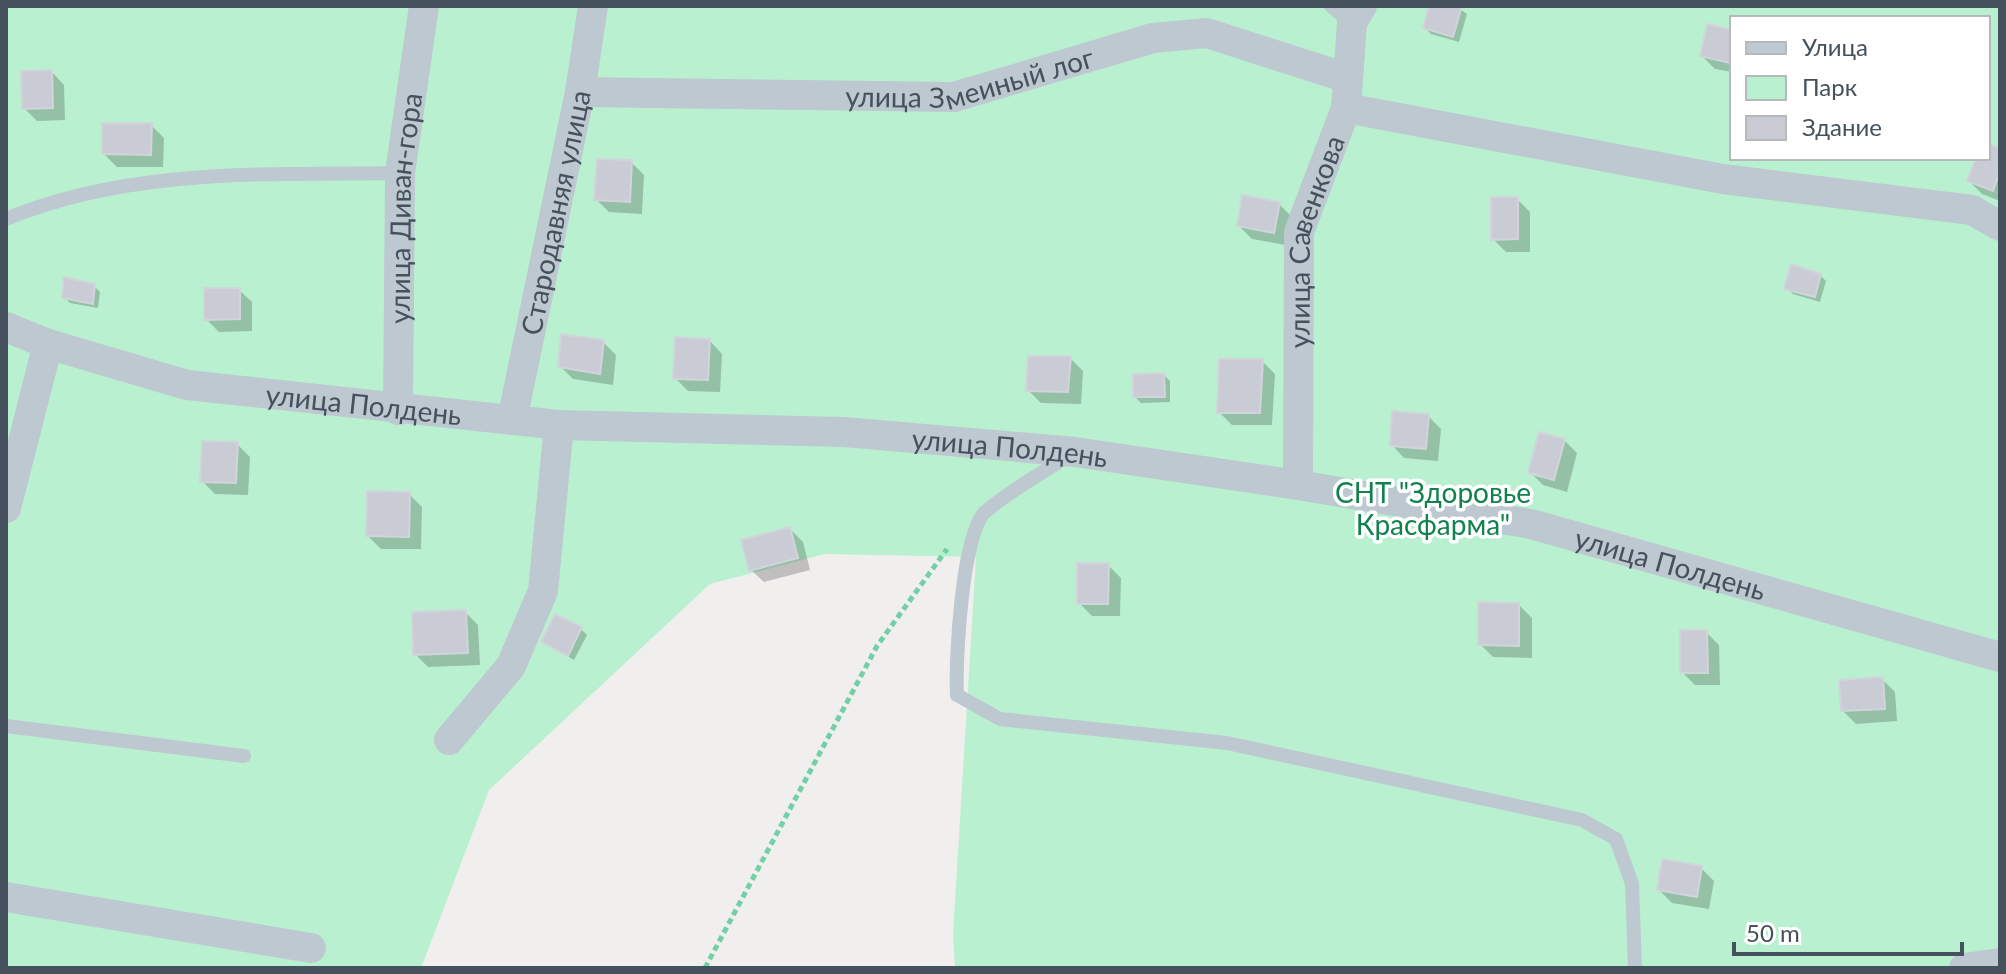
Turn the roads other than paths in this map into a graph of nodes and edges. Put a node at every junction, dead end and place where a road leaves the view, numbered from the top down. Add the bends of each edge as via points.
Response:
1 (424, 6) edge
2 (593, 6) edge
3 (1348, 12) edge
4 (1347, 78) junction
5 (580, 92) junction
6 (1346, 108) junction
7 (400, 173) junction
8 (6, 219) edge
9 (2000, 226) edge
10 (6, 327) edge
11 (48, 344) junction
12 (398, 410) junction
13 (512, 420) junction
14 (559, 425) junction
15 (1075, 452) junction
16 (1298, 485) junction
17 (6, 508) edge
18 (2000, 657) edge
19 (6, 726) edge
20 (449, 740) dead end
21 (244, 756) dead end
22 (6, 897) edge
23 (311, 948) dead end
24 (2000, 963) edge
25 (1635, 968) edge
26 (1964, 968) edge

1 - 7 street, улица Диван-гора
2 - 5 street, Стародавняя улица
3 - 4 street, улица Савенкова
4 - 5 street, улица Змеиный лог via 1207,33 1153,38 954,97
4 - 6 street, улица Савенкова
5 - 13 street, Стародавняя улица
6 - 9 street via 1723,179 1972,210
6 - 16 street, улица Савенкова via 1299,232
7 - 8 lane via 192,176 106,189
7 - 12 street, улица Диван-гора
10 - 11 street, улица Полдень
11 - 12 street, улица Полдень via 187,385
11 - 17 street
12 - 13 street, улица Полдень
13 - 14 street, улица Полдень
14 - 15 street, улица Полдень via 844,432
14 - 20 street via 543,591 511,666
15 - 16 street, улица Полдень
15 - 25 lane via 982,514 966,570 955,657 957,695 1000,719 1227,743 1582,820 1616,839 1632,884
16 - 18 street, улица Полдень via 1531,524
19 - 21 lane
22 - 23 street
24 - 26 street

